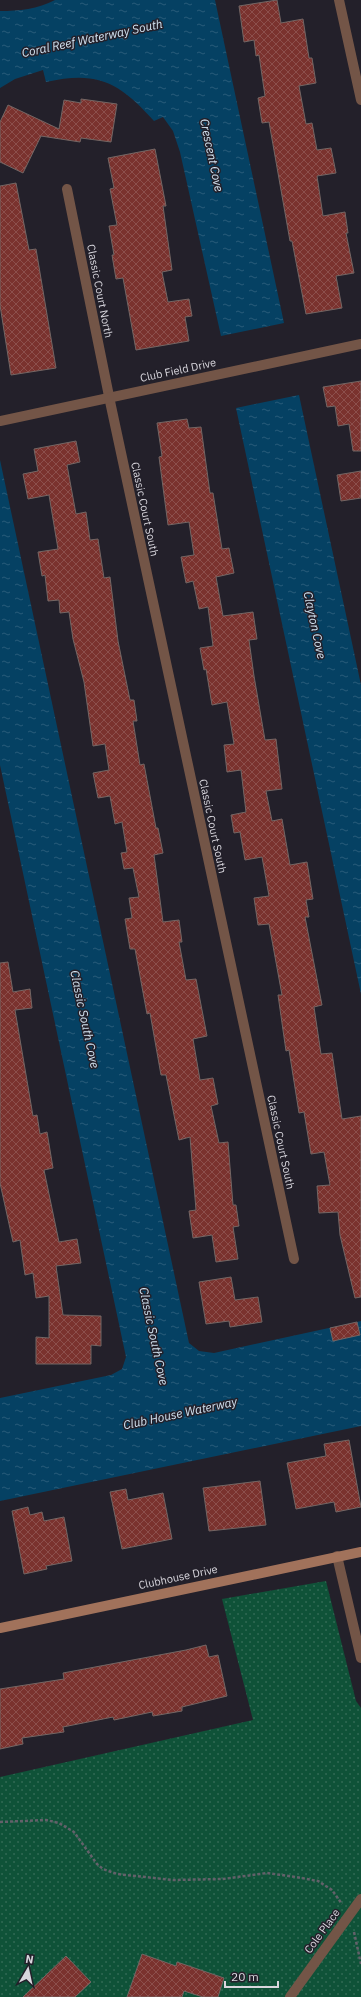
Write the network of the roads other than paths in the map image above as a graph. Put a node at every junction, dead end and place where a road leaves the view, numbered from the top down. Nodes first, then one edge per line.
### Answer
1 (340, 0) edge
2 (361, 100) edge
3 (67, 189) dead end
4 (361, 344) edge
5 (109, 397) junction
6 (0, 421) edge
7 (294, 1259) dead end
8 (361, 1552) edge
9 (337, 1556) junction
10 (0, 1628) edge
11 (361, 1658) edge
12 (361, 1899) edge
13 (290, 1997) edge

1 - 2 street
3 - 5 street, Classic Court North
4 - 5 street, Club Field Drive
5 - 6 street, Club Field Drive
5 - 7 street, Classic Court South
8 - 9 street, Clubhouse Drive
9 - 10 street, Clubhouse Drive
9 - 11 street
12 - 13 street, Cole Place

